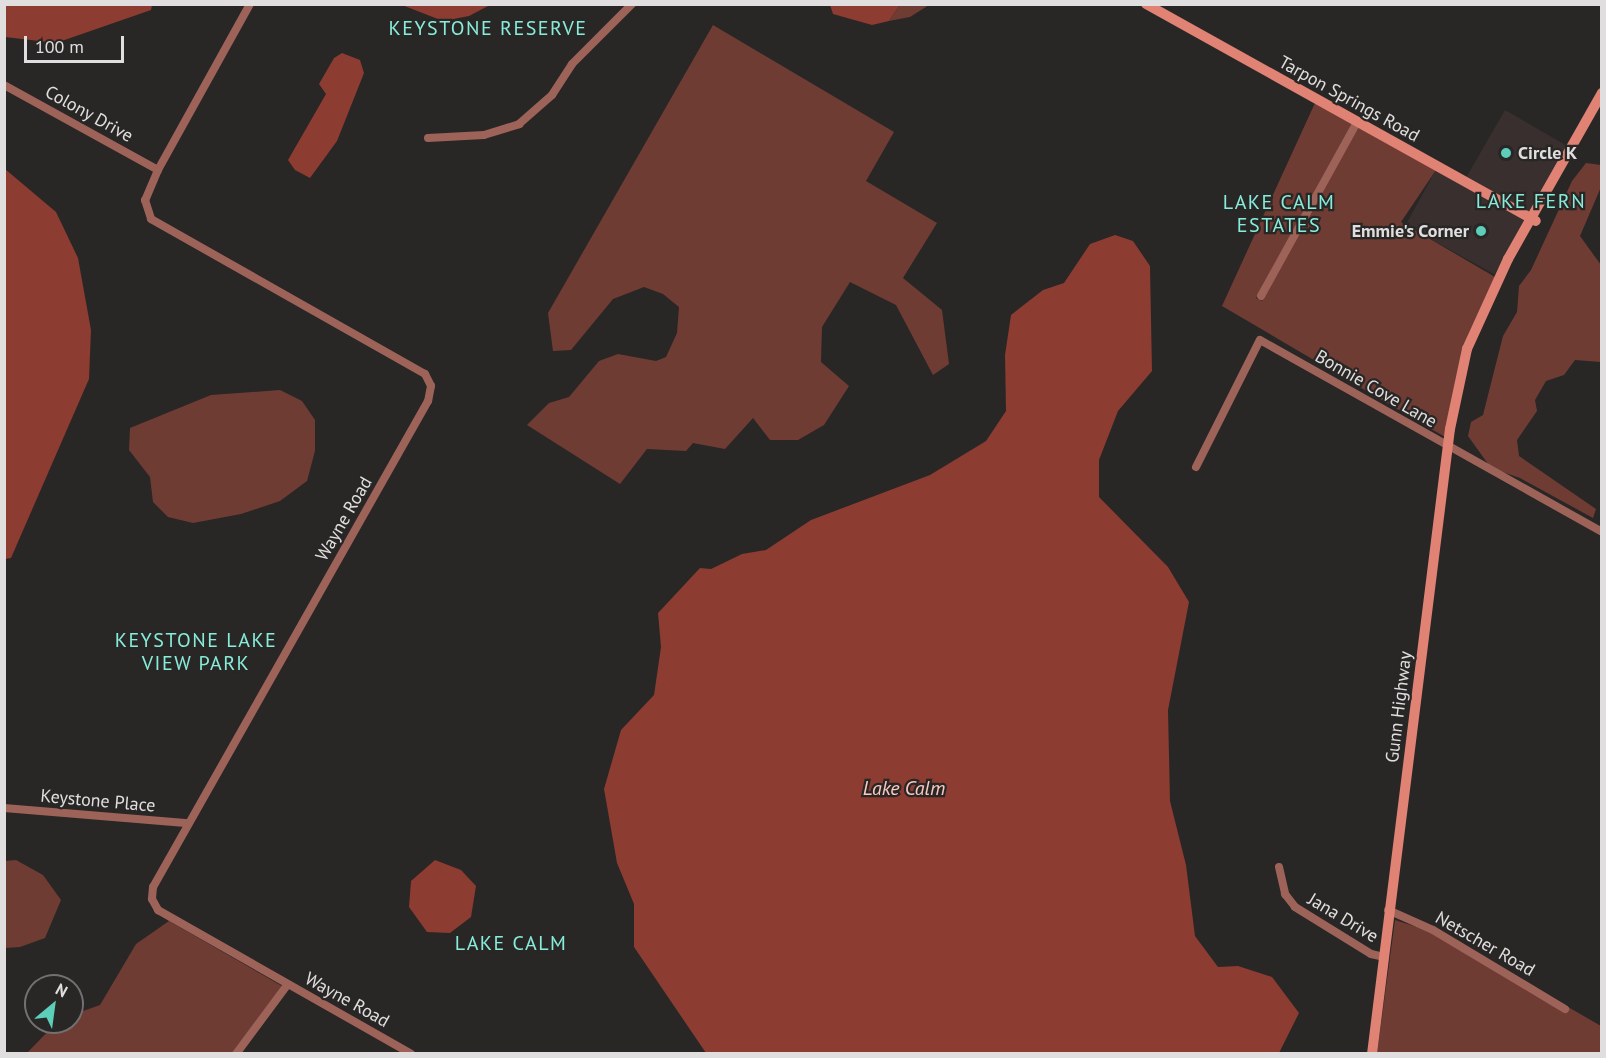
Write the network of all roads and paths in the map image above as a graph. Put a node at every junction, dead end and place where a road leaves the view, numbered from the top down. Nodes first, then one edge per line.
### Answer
1 (250, 4) edge
2 (632, 4) edge
3 (1146, 4) edge
4 (4, 85) edge
5 (1602, 93) edge
6 (1357, 122) junction
7 (428, 138) dead end
8 (158, 170) junction
9 (1533, 220) junction
10 (1261, 296) dead end
11 (1448, 448) junction
12 (1196, 467) dead end
13 (1602, 532) edge
14 (4, 808) edge
15 (188, 823) junction
16 (1278, 867) dead end
17 (1388, 910) junction
18 (1384, 957) junction
19 (288, 984) junction
20 (1565, 1009) dead end
21 (236, 1053) edge
22 (411, 1053) edge
23 (1372, 1053) edge

1 - 8 street, Wayne Road
2 - 7 street
3 - 6 main road, Tarpon Springs Road
4 - 8 street, Colony Drive
5 - 9 main road, Gunn Highway
6 - 9 main road, Tarpon Springs Road
6 - 10 street
8 - 15 street, Wayne Road
9 - 11 main road, Gunn Highway
11 - 12 street, Bonnie Cove Lane
11 - 13 street, Bonnie Cove Lane
11 - 17 main road, Gunn Highway
14 - 15 street, Keystone Place
15 - 19 street, Wayne Road
16 - 18 street, Jana Drive
17 - 18 main road, Gunn Highway
17 - 20 street, Netscher Road
18 - 23 main road, Gunn Highway
19 - 21 street
19 - 22 street, Wayne Road

